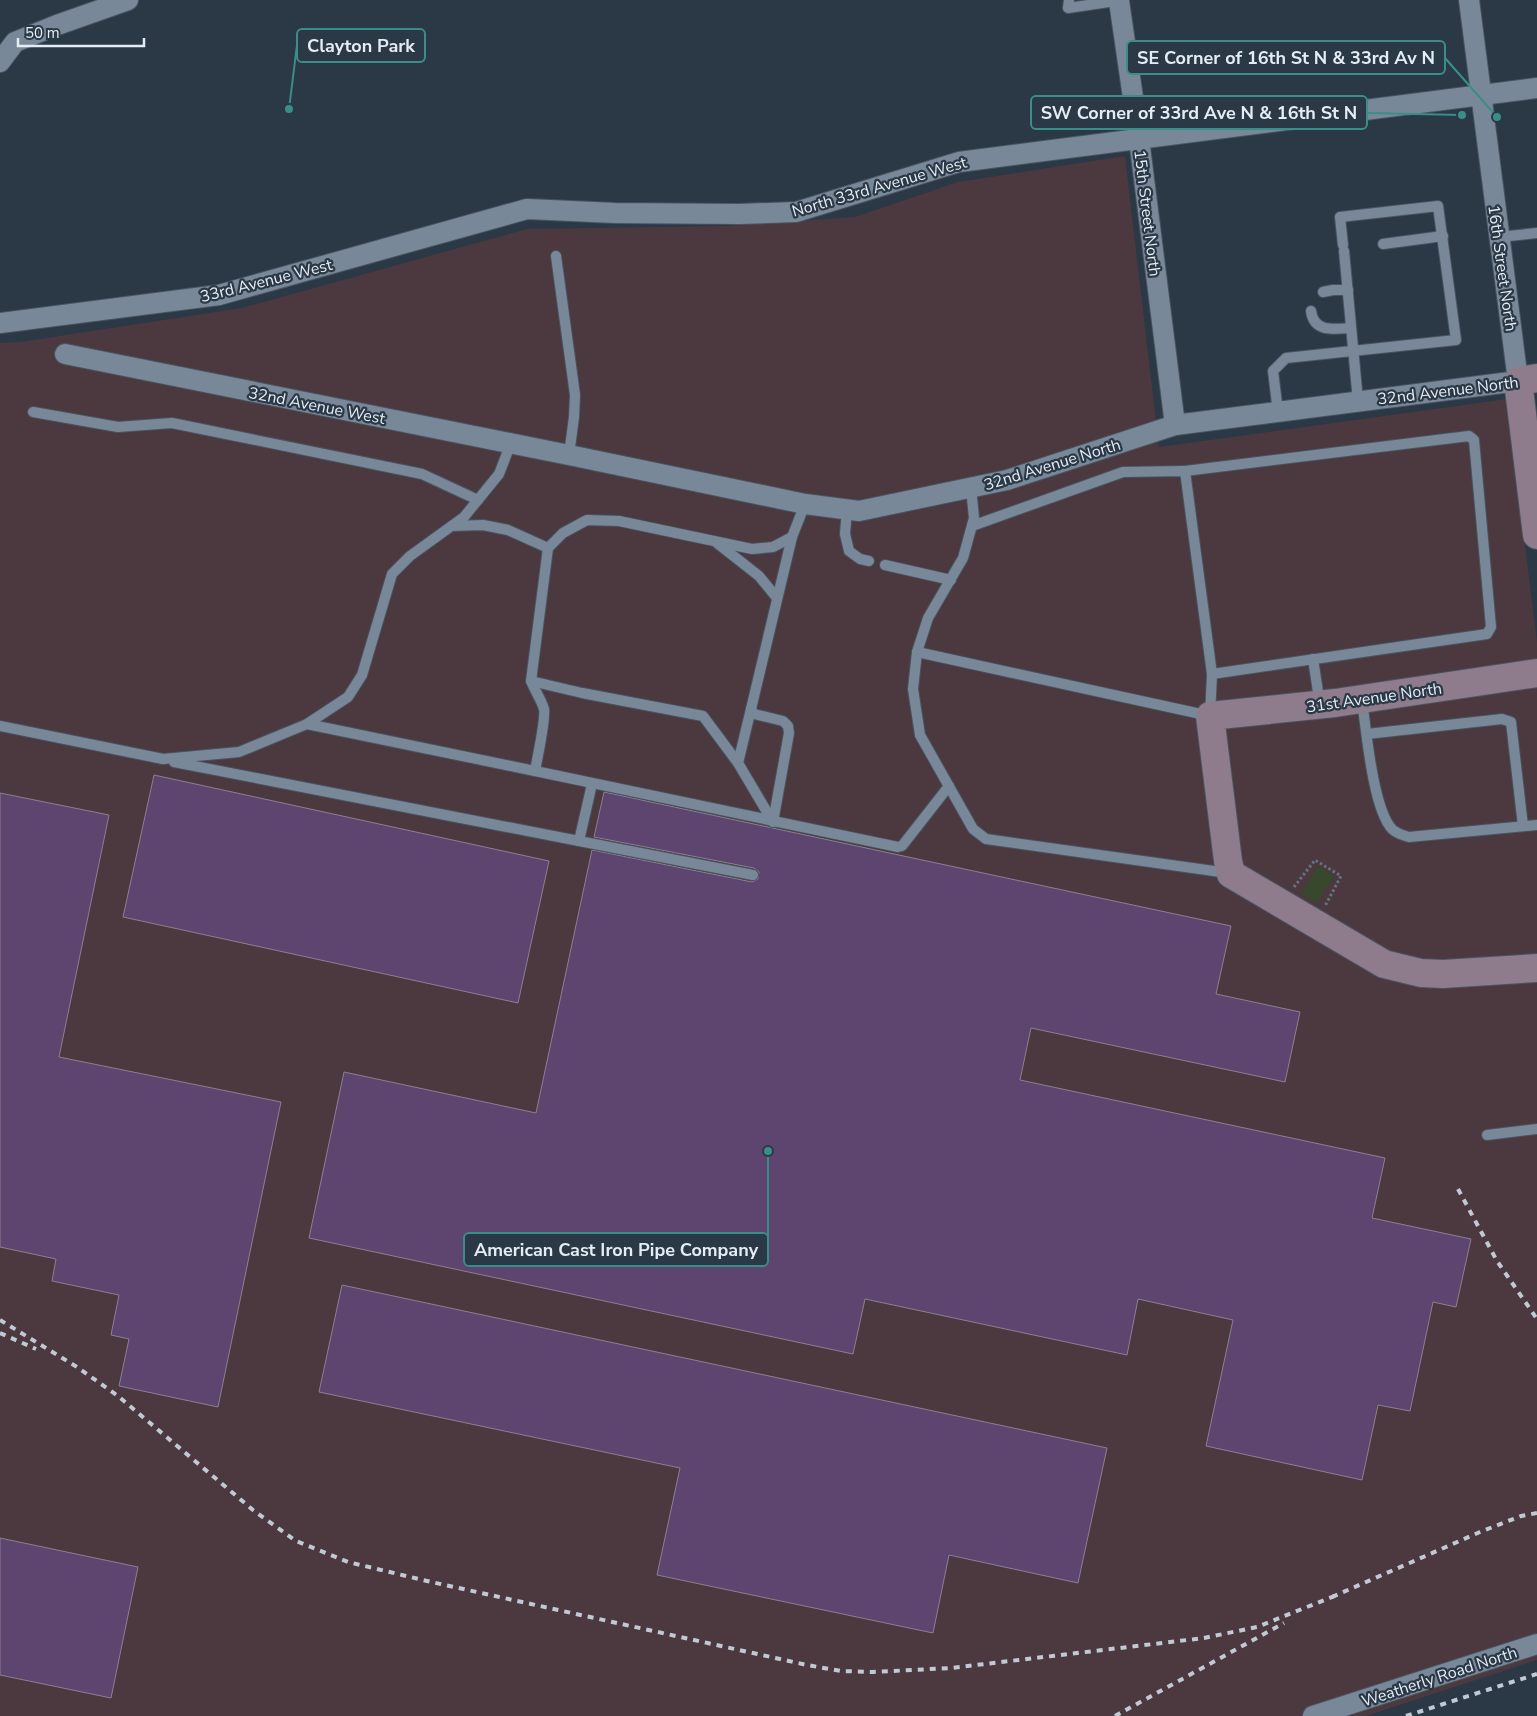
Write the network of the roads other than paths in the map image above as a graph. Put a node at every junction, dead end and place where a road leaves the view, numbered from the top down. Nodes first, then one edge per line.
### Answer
1 (128, 0) edge
2 (1121, 0) edge
3 (1469, 0) edge
4 (1068, 4) edge
5 (0, 62) edge
6 (1537, 88) edge
7 (1480, 95) junction
8 (1139, 139) junction
9 (527, 209) joint
10 (1537, 232) edge
11 (1443, 236) junction
12 (1499, 237) junction
13 (1383, 244) dead end
14 (556, 256) dead end
15 (1348, 290) junction
16 (1323, 292) dead end
17 (1311, 311) dead end
18 (0, 323) edge
19 (1351, 328) junction
20 (1354, 350) junction
21 (65, 354) dead end
22 (1528, 379) edge
23 (1358, 401) junction
24 (33, 412) dead end
25 (1278, 412) junction
26 (1175, 425) junction
27 (512, 443) junction
28 (569, 455) junction
29 (1185, 471) junction
30 (971, 488) junction
31 (478, 500) junction
32 (805, 504) junction
33 (847, 510) junction
34 (452, 526) junction
35 (972, 526) junction
36 (1537, 531) edge
37 (792, 537) junction
38 (714, 541) junction
39 (548, 548) junction
40 (869, 561) dead end
41 (885, 565) dead end
42 (951, 580) junction
43 (777, 598) junction
44 (917, 652) junction
45 (1314, 659) junction
46 (1537, 673) edge
47 (1212, 674) junction
48 (531, 681) junction
49 (1362, 699) junction
50 (1320, 705) junction
51 (751, 709) junction
52 (1210, 716) junction
53 (307, 724) junction
54 (0, 726) edge
55 (1367, 734) junction
56 (163, 760) junction
57 (738, 763) junction
58 (535, 771) junction
59 (592, 784) junction
60 (949, 786) junction
61 (773, 822) junction
62 (1537, 825) edge
63 (1523, 826) junction
64 (579, 841) junction
65 (1231, 874) junction
66 (753, 875) dead end
67 (1537, 968) edge
68 (1537, 1128) edge
69 (1487, 1135) dead end
70 (1537, 1644) edge
71 (1313, 1716) edge

1 - 5 street
2 - 4 lane
2 - 8 street, 15th Street North
3 - 7 street, 16th Street North
6 - 7 street, North 33rd Avenue West
7 - 8 street, North 33rd Avenue West
7 - 12 street, 16th Street North
8 - 9 street, North 33rd Avenue West
8 - 26 street, 15th Street North
9 - 18 street, 33rd Avenue West
10 - 12 lane
11 - 13 lane
11 - 15 lane
11 - 20 lane
12 - 22 street, 16th Street North
14 - 28 lane
15 - 16 lane
15 - 19 lane
17 - 19 lane
19 - 20 lane
20 - 23 lane
20 - 25 lane
21 - 27 street, 32nd Avenue West
22 - 23 street, 32nd Avenue North
22 - 36 street, 16th Street North
23 - 25 street, 32nd Avenue North
24 - 31 lane
25 - 26 street, 32nd Avenue North
26 - 30 street, 32nd Avenue North
27 - 28 street, 32nd Avenue West
27 - 31 lane
28 - 32 street, 32nd Avenue North
29 - 35 lane
29 - 45 lane
29 - 47 lane
30 - 33 street, 32nd Avenue North
30 - 35 lane
31 - 34 lane
32 - 33 street, 32nd Avenue North
32 - 37 lane
33 - 40 lane
34 - 39 lane
34 - 53 lane
35 - 42 lane
37 - 38 lane
37 - 43 lane
38 - 39 lane
38 - 43 lane
39 - 48 lane
41 - 42 lane
42 - 44 lane
43 - 51 lane
44 - 52 lane
44 - 60 lane
45 - 47 lane
45 - 50 lane
46 - 49 street, 31st Avenue North
47 - 52 lane
48 - 57 lane
48 - 58 lane
49 - 50 street, 31st Avenue North
49 - 55 lane
50 - 52 street, 31st Avenue North
51 - 57 lane
51 - 61 lane
52 - 65 street
53 - 56 lane
53 - 58 lane
54 - 56 lane
55 - 63 lane
55 - 63 lane
56 - 64 lane
57 - 61 lane
58 - 59 lane
59 - 61 lane
59 - 64 lane
60 - 61 lane
60 - 65 lane
62 - 63 lane
64 - 66 lane
65 - 67 street
68 - 69 lane
70 - 71 street, Weatherly Road North

